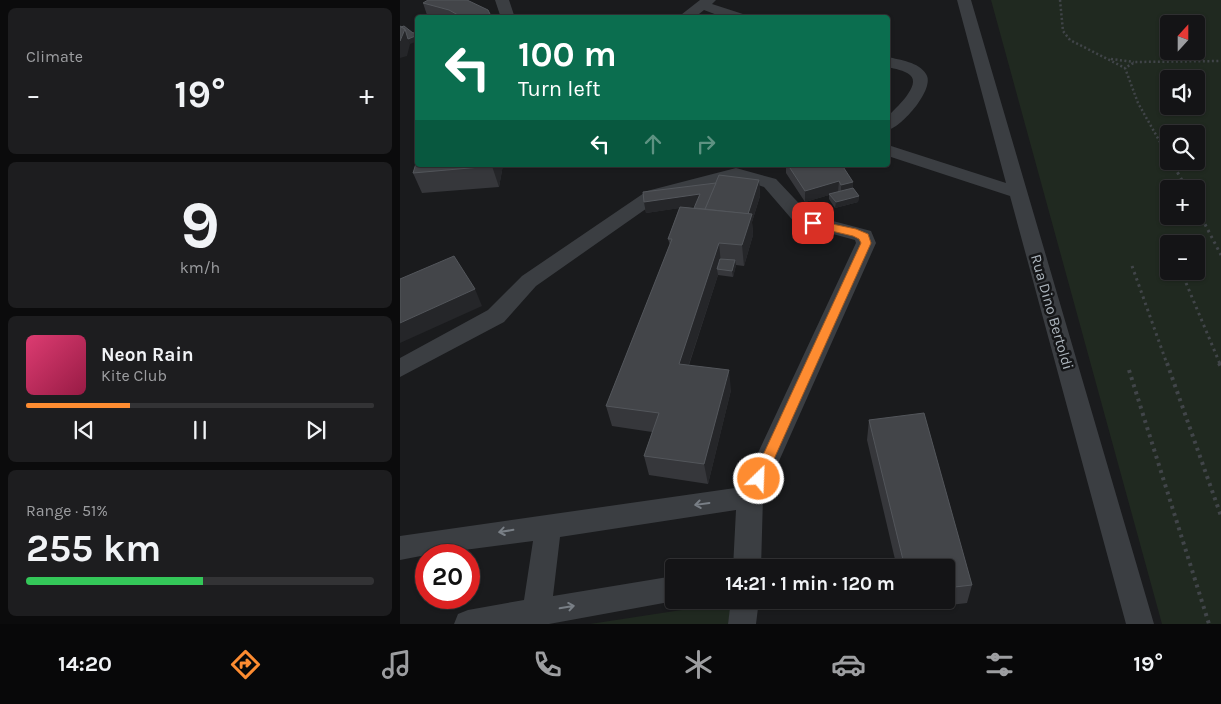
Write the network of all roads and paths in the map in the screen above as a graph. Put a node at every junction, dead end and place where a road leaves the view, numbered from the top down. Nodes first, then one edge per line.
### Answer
1 (502, 0) edge
2 (964, 0) edge
3 (1060, 0) edge
4 (705, 3) edge
5 (507, 15) edge
6 (688, 15) edge
7 (733, 15) edge
8 (1105, 57) junction
9 (1221, 60) edge
10 (1135, 62) junction
11 (890, 63) edge
12 (1125, 68) junction
13 (890, 123) edge
14 (1160, 143) edge
15 (890, 151) edge
16 (1019, 194) junction
17 (1205, 224) edge
18 (1221, 255) edge
19 (1132, 266) dead end
20 (1185, 280) edge
21 (400, 368) edge
22 (1221, 368) edge
23 (1129, 370) dead end
24 (750, 497) junction
25 (1221, 516) edge
26 (548, 525) junction
27 (400, 548) edge
28 (747, 559) edge
29 (665, 591) edge
30 (743, 609) edge
31 (537, 612) junction
32 (468, 624) edge
33 (742, 624) edge
34 (1140, 624) edge
35 (1208, 624) edge

1 - 5 street
2 - 16 street, Rua Dino Bertoldi
3 - 8 path
4 - 6 street
4 - 7 street
8 - 10 path
8 - 12 path
9 - 10 path
10 - 12 path
11 - 13 street
12 - 14 path
15 - 16 street
16 - 34 street, Rua Dino Bertoldi
17 - 18 path
19 - 25 path
20 - 22 path
21 - 24 street
23 - 35 path
24 -> 26 street
24 - 28 street
26 -> 27 street
26 - 31 street
31 -> 29 street
30 - 33 street
31 - 32 street

